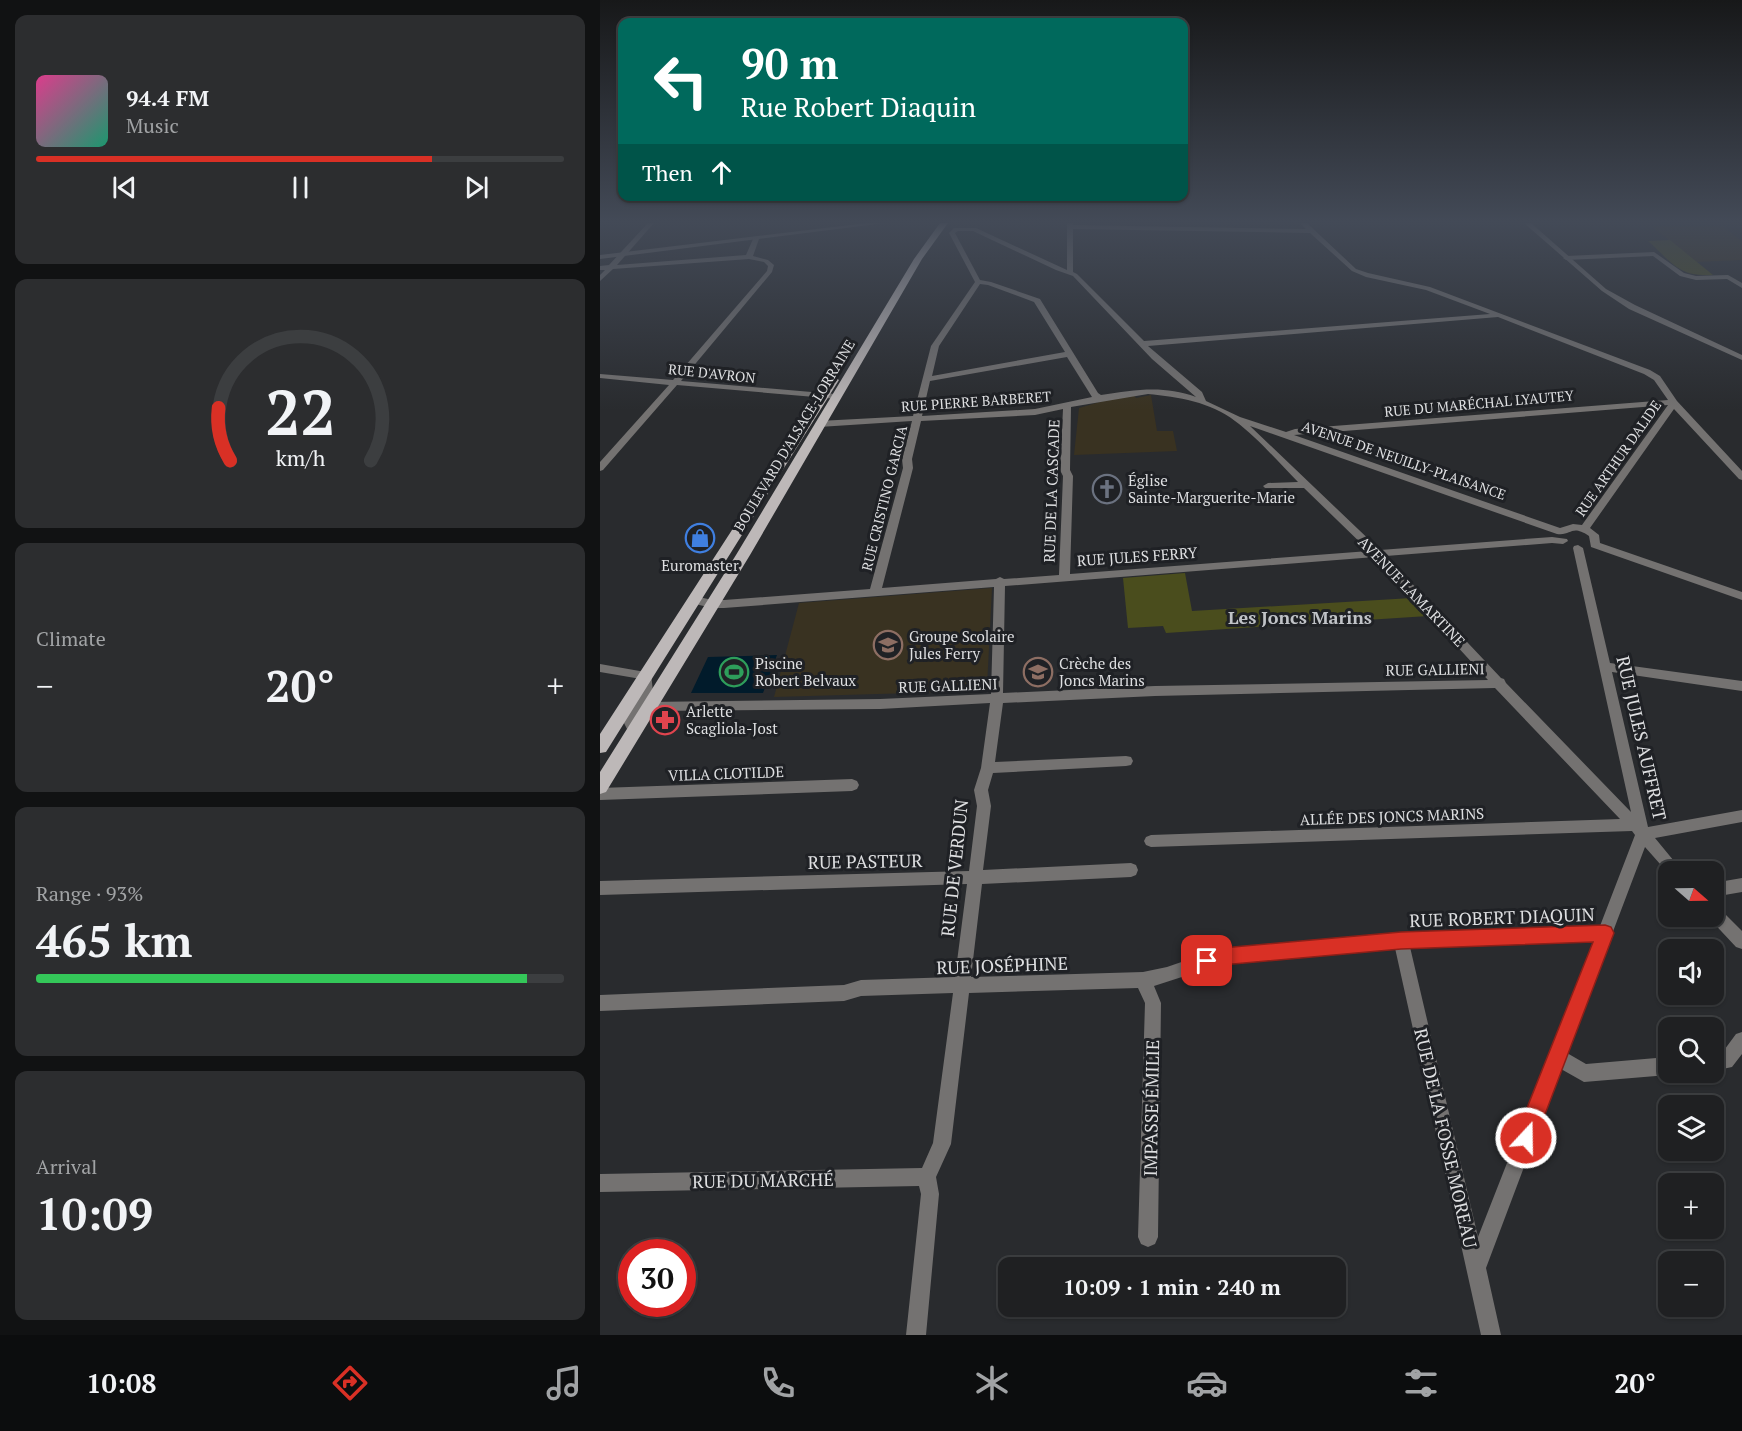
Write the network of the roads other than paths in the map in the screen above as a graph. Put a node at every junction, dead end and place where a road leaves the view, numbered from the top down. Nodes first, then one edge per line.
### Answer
1 (758, 285) edge
2 (893, 285) edge
3 (901, 285) edge
4 (976, 285) edge
5 (995, 285) edge
6 (1086, 285) edge
7 (1415, 285) edge
8 (1598, 285) edge
9 (1499, 315) junction
10 (1142, 344) junction
11 (1068, 354) junction
12 (1742, 358) edge
13 (600, 376) edge
14 (928, 379) junction
15 (1183, 382) junction
16 (673, 383) junction
17 (1169, 392) junction
18 (828, 398) junction
19 (1100, 398) junction
20 (1204, 403) junction
21 (1674, 403) junction
22 (1067, 407) junction
23 (917, 419) junction
24 (1238, 419) junction
25 (819, 424) junction
26 (1287, 435) junction
27 (600, 468) edge
28 (1742, 477) edge
29 (1306, 485) junction
30 (1268, 486) dead end
31 (1584, 529) junction
32 (1562, 536) junction
33 (1595, 544) junction
34 (1578, 548) junction
35 (1377, 554) junction
36 (1064, 577) junction
37 (1000, 581) junction
38 (875, 592) junction
39 (1742, 596) edge
40 (695, 600) junction
41 (712, 604) junction
42 (1606, 667) junction
43 (600, 668) edge
44 (647, 676) junction
45 (1500, 682) junction
46 (1742, 686) edge
47 (652, 692) junction
48 (997, 699) junction
49 (650, 706) junction
50 (635, 731) junction
51 (600, 747) edge
52 (1126, 761) dead end
53 (988, 768) junction
54 (852, 785) dead end
55 (600, 787) edge
56 (600, 794) edge
57 (1742, 816) edge
58 (1639, 829) junction
59 (1150, 841) dead end
60 (1667, 861) edge
61 (1131, 870) dead end
62 (975, 877) junction
63 (1742, 885) edge
64 (600, 888) edge
65 (1724, 888) edge
66 (1724, 923) edge
67 (1605, 933) junction
68 (1401, 940) junction
69 (1742, 942) edge
70 (1143, 980) junction
71 (960, 987) junction
72 (600, 1003) edge
73 (1742, 1040) edge
74 (1557, 1057) junction
75 (1724, 1061) edge
76 (1658, 1067) edge
77 (927, 1177) junction
78 (600, 1183) edge
79 (1148, 1237) dead end
80 (1476, 1268) junction
81 (916, 1335) edge
82 (1491, 1335) edge

1 - 16 street
2 - 18 main road, BOULEVARD D'ALSACE-LORRAINE
3 - 18 main road, BOULEVARD D'ALSACE-LORRAINE
4 - 14 street, RUE CRISTINO GARCIA
5 - 11 street
6 - 10 street, AVENUE LAMARTINE
7 - 9 street
8 - 12 street
9 - 10 street
9 - 21 street
10 - 15 street, AVENUE LAMARTINE
11 - 14 street
11 - 19 street
13 - 16 street, RUE D'AVRON
14 - 23 street, RUE CRISTINO GARCIA
15 - 17 street
15 - 20 street, AVENUE LAMARTINE
16 - 18 street, RUE D'AVRON
16 - 27 street
17 - 19 street, RUE PIERRE BARBERET
17 - 20 street, RUE PIERRE BARBERET
18 - 25 main road, BOULEVARD D'ALSACE-LORRAINE
18 - 40 main road, BOULEVARD D'ALSACE-LORRAINE
19 - 22 street, RUE PIERRE BARBERET
20 - 24 street, AVENUE LAMARTINE
21 - 26 street, RUE DU MARÉCHAL LYAUTEY
21 - 28 street
21 - 31 street, RUE ARTHUR DALIDE
22 - 23 street, RUE PIERRE BARBERET
22 - 36 street, RUE DE LA CASCADE
23 - 25 street, RUE PIERRE BARBERET
23 - 38 street, RUE CRISTINO GARCIA
24 - 26 street, AVENUE DE NEUILLY-PLAISANCE
24 - 29 street, AVENUE LAMARTINE
25 - 41 main road, BOULEVARD D'ALSACE-LORRAINE
26 - 32 street, AVENUE DE NEUILLY-PLAISANCE
29 - 30 street
29 - 35 street, AVENUE LAMARTINE
31 - 32 street, RUE JULES FERRY
31 - 33 street
32 - 34 street, AVENUE DE NEUILLY-PLAISANCE
32 - 35 street, RUE JULES FERRY
33 - 34 street
33 - 39 street
34 - 42 street, RUE JULES AUFFRET
35 - 36 street, RUE JULES FERRY
35 - 45 street, AVENUE LAMARTINE
36 - 37 street, RUE JULES FERRY
37 - 38 street, RUE JULES FERRY
37 - 48 street, RUE DE VERDUN
38 - 41 street, RUE JULES FERRY
40 - 41 street
40 - 44 main road, BOULEVARD D'ALSACE-LORRAINE
41 - 47 main road, BOULEVARD D'ALSACE-LORRAINE
42 - 46 street
42 - 58 street, RUE JULES AUFFRET
43 - 44 street
44 - 47 street
44 - 51 main road, BOULEVARD D'ALSACE-LORRAINE
45 - 48 street, RUE GALLIENI
45 - 58 street, AVENUE LAMARTINE
47 - 49 main road, BOULEVARD D'ALSACE-LORRAINE
47 - 50 street
48 - 49 street, RUE GALLIENI
48 - 53 street, RUE DE VERDUN
49 - 50 main road, BOULEVARD D'ALSACE-LORRAINE
50 - 55 main road, BOULEVARD D'ALSACE-LORRAINE
52 - 53 street
53 - 62 street, RUE DE VERDUN
54 - 56 street, VILLA CLOTILDE
57 - 58 street, ALLÉE DES JONCS MARINS
58 - 59 street, ALLÉE DES JONCS MARINS
58 - 60 street, AVENUE LAMARTINE
58 - 67 street, RUE JULES AUFFRET
61 - 62 street, RUE PASTEUR
62 - 64 street, RUE PASTEUR
62 - 71 street, RUE DE VERDUN
63 - 65 street
66 - 69 street
67 - 68 street, RUE ROBERT DIAQUIN
67 - 74 street, RUE JULES AUFFRET
68 - 70 street, RUE JOSÉPHINE
68 - 80 street, RUE DE LA FOSSE MOREAU
70 - 71 street, RUE JOSÉPHINE
70 - 79 street, IMPASSE ÉMILIE
71 - 72 street, RUE JOSÉPHINE
71 - 77 street, RUE DE VERDUN
73 - 75 street
74 - 76 street
74 - 80 street, RUE JULES AUFFRET
77 - 78 street, RUE DU MARCHÉ
77 - 81 street, RUE DE VERDUN
80 - 82 street, RUE DE LA FOSSE MOREAU

